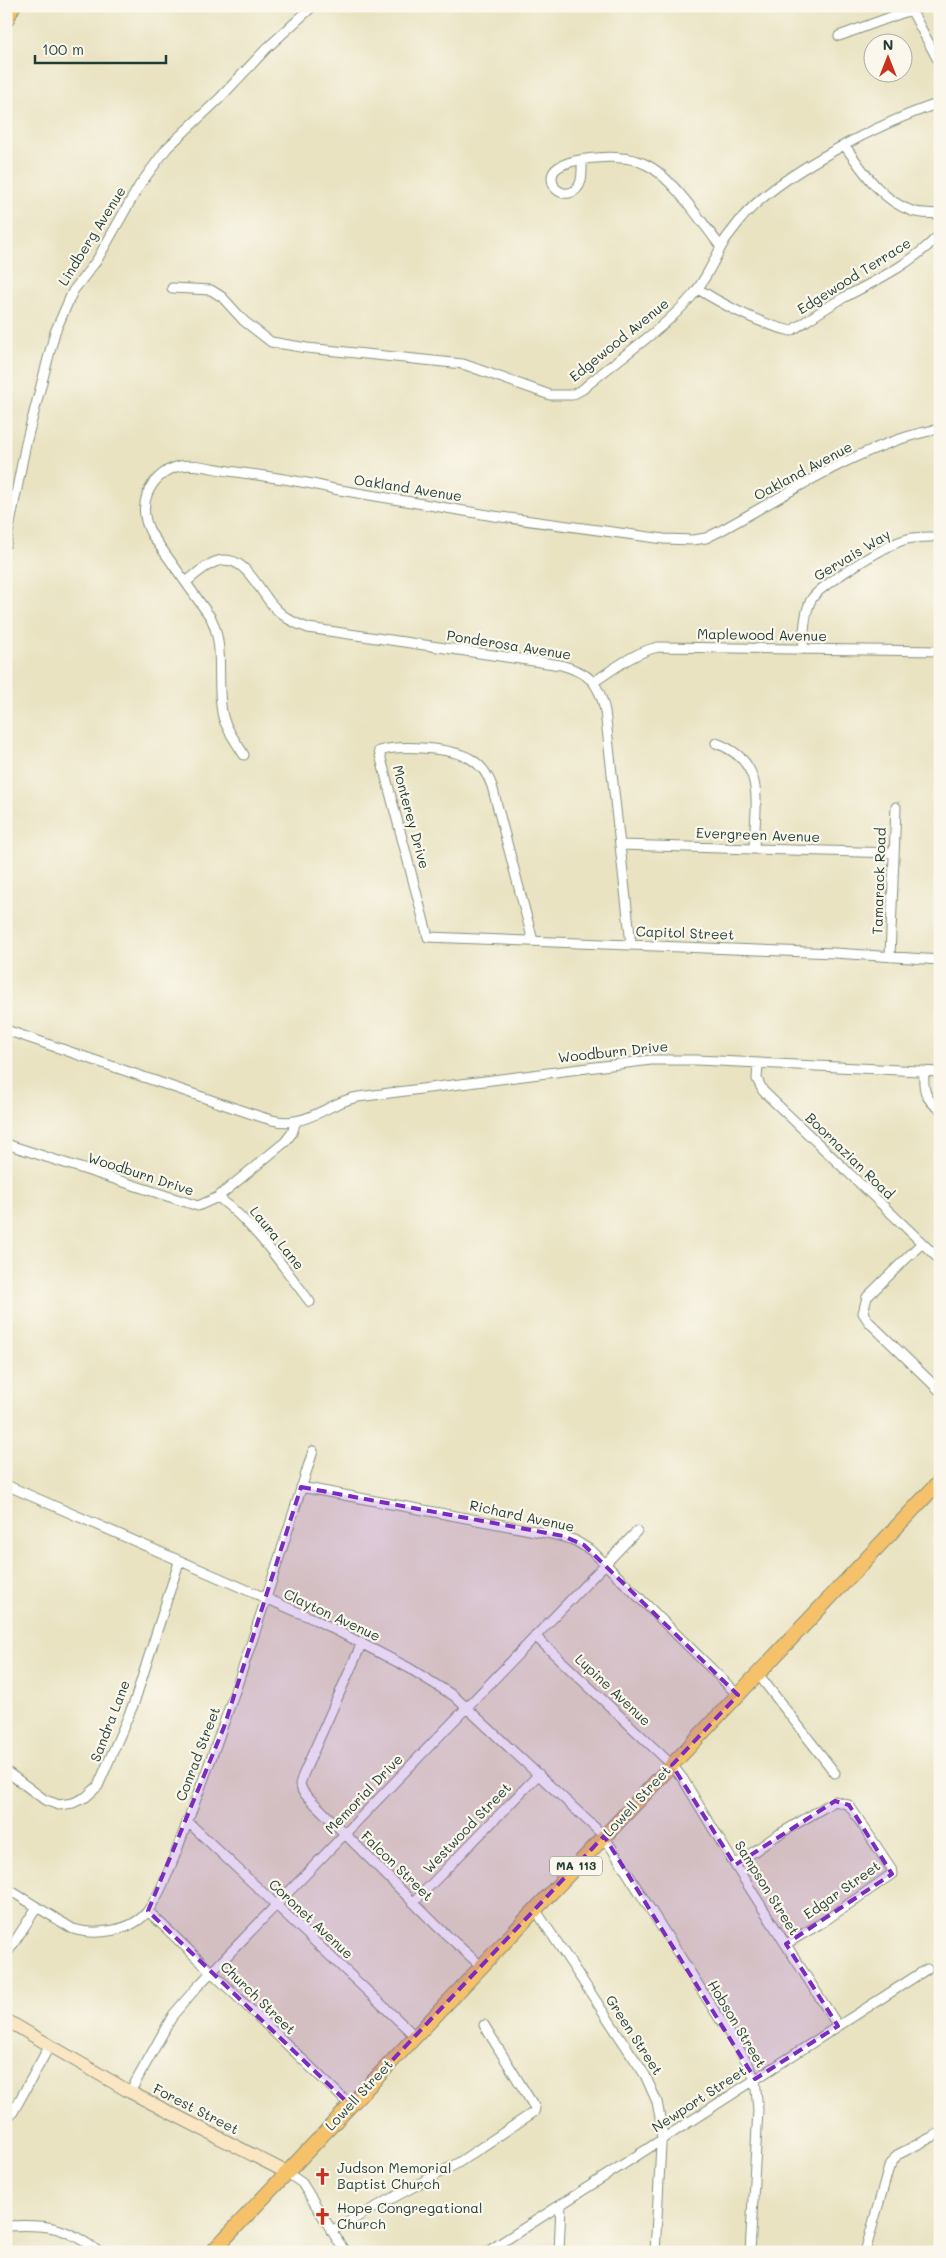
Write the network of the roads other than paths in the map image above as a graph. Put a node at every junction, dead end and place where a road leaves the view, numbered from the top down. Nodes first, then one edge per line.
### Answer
1 (12, 6) edge
2 (313, 6) edge
3 (922, 6) edge
4 (910, 8) edge
5 (6, 20) edge
6 (839, 36) dead end
7 (940, 64) edge
8 (940, 104) edge
9 (845, 146) junction
10 (582, 160) dead end
11 (940, 214) edge
12 (940, 234) edge
13 (721, 247) junction
14 (172, 288) dead end
15 (698, 289) junction
16 (940, 429) edge
17 (931, 537) dead end
18 (6, 544) edge
19 (186, 582) junction
20 (803, 649) junction
21 (940, 651) edge
22 (594, 682) junction
23 (716, 743) dead end
24 (244, 755) dead end
25 (896, 807) dead end
26 (620, 845) junction
27 (754, 849) junction
28 (894, 853) junction
29 (428, 937) joint
30 (533, 941) junction
31 (631, 944) junction
32 (890, 956) junction
33 (940, 960) edge
34 (6, 1030) edge
35 (758, 1063) junction
36 (924, 1071) junction
37 (940, 1072) edge
38 (940, 1109) edge
39 (296, 1121) junction
40 (6, 1144) edge
41 (218, 1197) junction
42 (922, 1243) junction
43 (940, 1260) edge
44 (310, 1302) dead end
45 (940, 1392) edge
46 (313, 1451) dead end
47 (940, 1482) edge
48 (6, 1485) edge
49 (301, 1487) junction
50 (637, 1531) dead end
51 (179, 1562) junction
52 (605, 1564) junction
53 (266, 1599) junction
54 (535, 1636) junction
55 (362, 1643) junction
56 (758, 1674) junction
57 (738, 1694) junction
58 (466, 1708) junction
59 (672, 1765) junction
60 (6, 1771) edge
61 (835, 1773) dead end
62 (539, 1774) junction
63 (188, 1821) junction
64 (344, 1834) junction
65 (604, 1836) junction
66 (735, 1865) junction
67 (6, 1888) edge
68 (414, 1902) junction
69 (276, 1905) junction
70 (37, 1907) junction
71 (535, 1909) junction
72 (148, 1911) junction
73 (786, 1944) junction
74 (6, 1955) edge
75 (482, 1966) junction
76 (926, 1969) dead end
77 (211, 1972) junction
78 (6, 2020) edge
79 (484, 2025) dead end
80 (838, 2026) junction
81 (415, 2036) junction
82 (50, 2045) junction
83 (755, 2080) junction
84 (130, 2092) junction
85 (350, 2105) junction
86 (6, 2119) edge
87 (940, 2133) edge
88 (662, 2140) junction
89 (286, 2172) junction
90 (561, 2204) junction
91 (6, 2226) edge
92 (331, 2230) junction
93 (99, 2252) edge
94 (212, 2252) edge
95 (345, 2252) edge
96 (487, 2252) edge
97 (559, 2252) edge
98 (655, 2252) edge
99 (750, 2252) edge
100 (865, 2252) edge

1 - 5 highway
2 - 18 street, Lindberg Avenue
3 - 4 street
4 - 6 street
4 - 7 street
8 - 9 street, Edgewood Avenue
9 - 11 street
9 - 13 street, Edgewood Avenue
10 - 13 street
12 - 15 street, Edgewood Terrace
13 - 15 street, Edgewood Avenue
14 - 15 street, Edgewood Avenue
16 - 19 street, Oakland Avenue
17 - 20 street, Gervais Way
19 - 22 street, Ponderosa Avenue
19 - 24 street, Oakland Avenue
20 - 21 street, Maplewood Avenue
20 - 22 street, Maplewood Avenue
22 - 26 street
23 - 27 street
25 - 28 street, Tamarack Road
26 - 27 street, Evergreen Avenue
26 - 31 street
27 - 28 street, Evergreen Avenue
28 - 32 street, Tamarack Road
29 - 30 street, Capitol Street
29 - 30 street, Monterey Drive
30 - 31 street, Capitol Street
31 - 32 street, Capitol Street
32 - 33 street, Capitol Street
34 - 39 street, Woodburn Drive
35 - 36 street, Woodburn Drive
35 - 39 street, Woodburn Drive
35 - 42 street, Boornazian Road
36 - 37 street, Woodburn Drive
36 - 38 street
39 - 41 street, Woodburn Drive
40 - 41 street, Woodburn Drive
41 - 44 street, Laura Lane
42 - 43 street, Boornazian Road
42 - 45 street
46 - 49 street, Conrad Street
47 - 56 main road, Lowell Street / MA 113
48 - 51 street, Clayton Avenue
49 - 52 street, Richard Avenue
49 - 53 street, Conrad Street
50 - 52 street, Memorial Drive
51 - 53 street, Clayton Avenue
51 - 60 street, Sandra Lane
52 - 54 street, Memorial Drive
52 - 57 street, Richard Avenue
53 - 55 street, Clayton Avenue
53 - 63 street, Conrad Street
54 - 58 street, Memorial Drive
54 - 59 street, Lupine Avenue
55 - 58 street, Clayton Avenue
55 - 64 street, Falcon Street
56 - 57 main road, Lowell Street / MA 113
56 - 61 street
57 - 59 main road, Lowell Street / MA 113
58 - 62 street, Clayton Avenue
58 - 64 street, Memorial Drive
59 - 65 main road, Lowell Street / MA 113
59 - 66 street, Sampson Street
62 - 65 street, Clayton Avenue
62 - 68 street, Westwood Street
63 - 69 street, Coronet Avenue
63 - 72 street, Conrad Street
64 - 68 street, Falcon Street
64 - 69 street, Memorial Drive
65 - 71 main road, Lowell Street / MA 113
65 - 83 street, Hobson Street
66 - 73 street, Sampson Street
66 - 73 street, Edgar Street
67 - 70 street, Conrad Street
68 - 75 street, Falcon Street
69 - 77 street, Memorial Drive
69 - 81 street, Coronet Avenue
70 - 72 street, Conrad Street
70 - 74 street
71 - 75 main road, Lowell Street / MA 113
71 - 88 street, Green Street
72 - 77 street, Church Street
73 - 80 street, Sampson Street
75 - 81 main road, Lowell Street / MA 113
76 - 80 street, Newport Street
77 - 84 street, Memorial Drive
77 - 85 street, Church Street
78 - 82 street, Forest Street
79 - 92 street
80 - 83 street, Newport Street
81 - 85 main road, Lowell Street / MA 113
82 - 84 street, Forest Street
82 - 86 street
83 - 88 street, Newport Street
83 - 99 street, Hobson Street
84 - 89 street, Forest Street
85 - 89 main road, Lowell Street / MA 113
87 - 100 street
88 - 90 street, Newport Street
88 - 98 street, Green Street
89 - 92 street, Forest Street
89 - 94 main road, Lowell Street / MA 113
90 - 96 street, Newport Street
90 - 97 street
91 - 93 street
92 - 95 street, Forest Street

